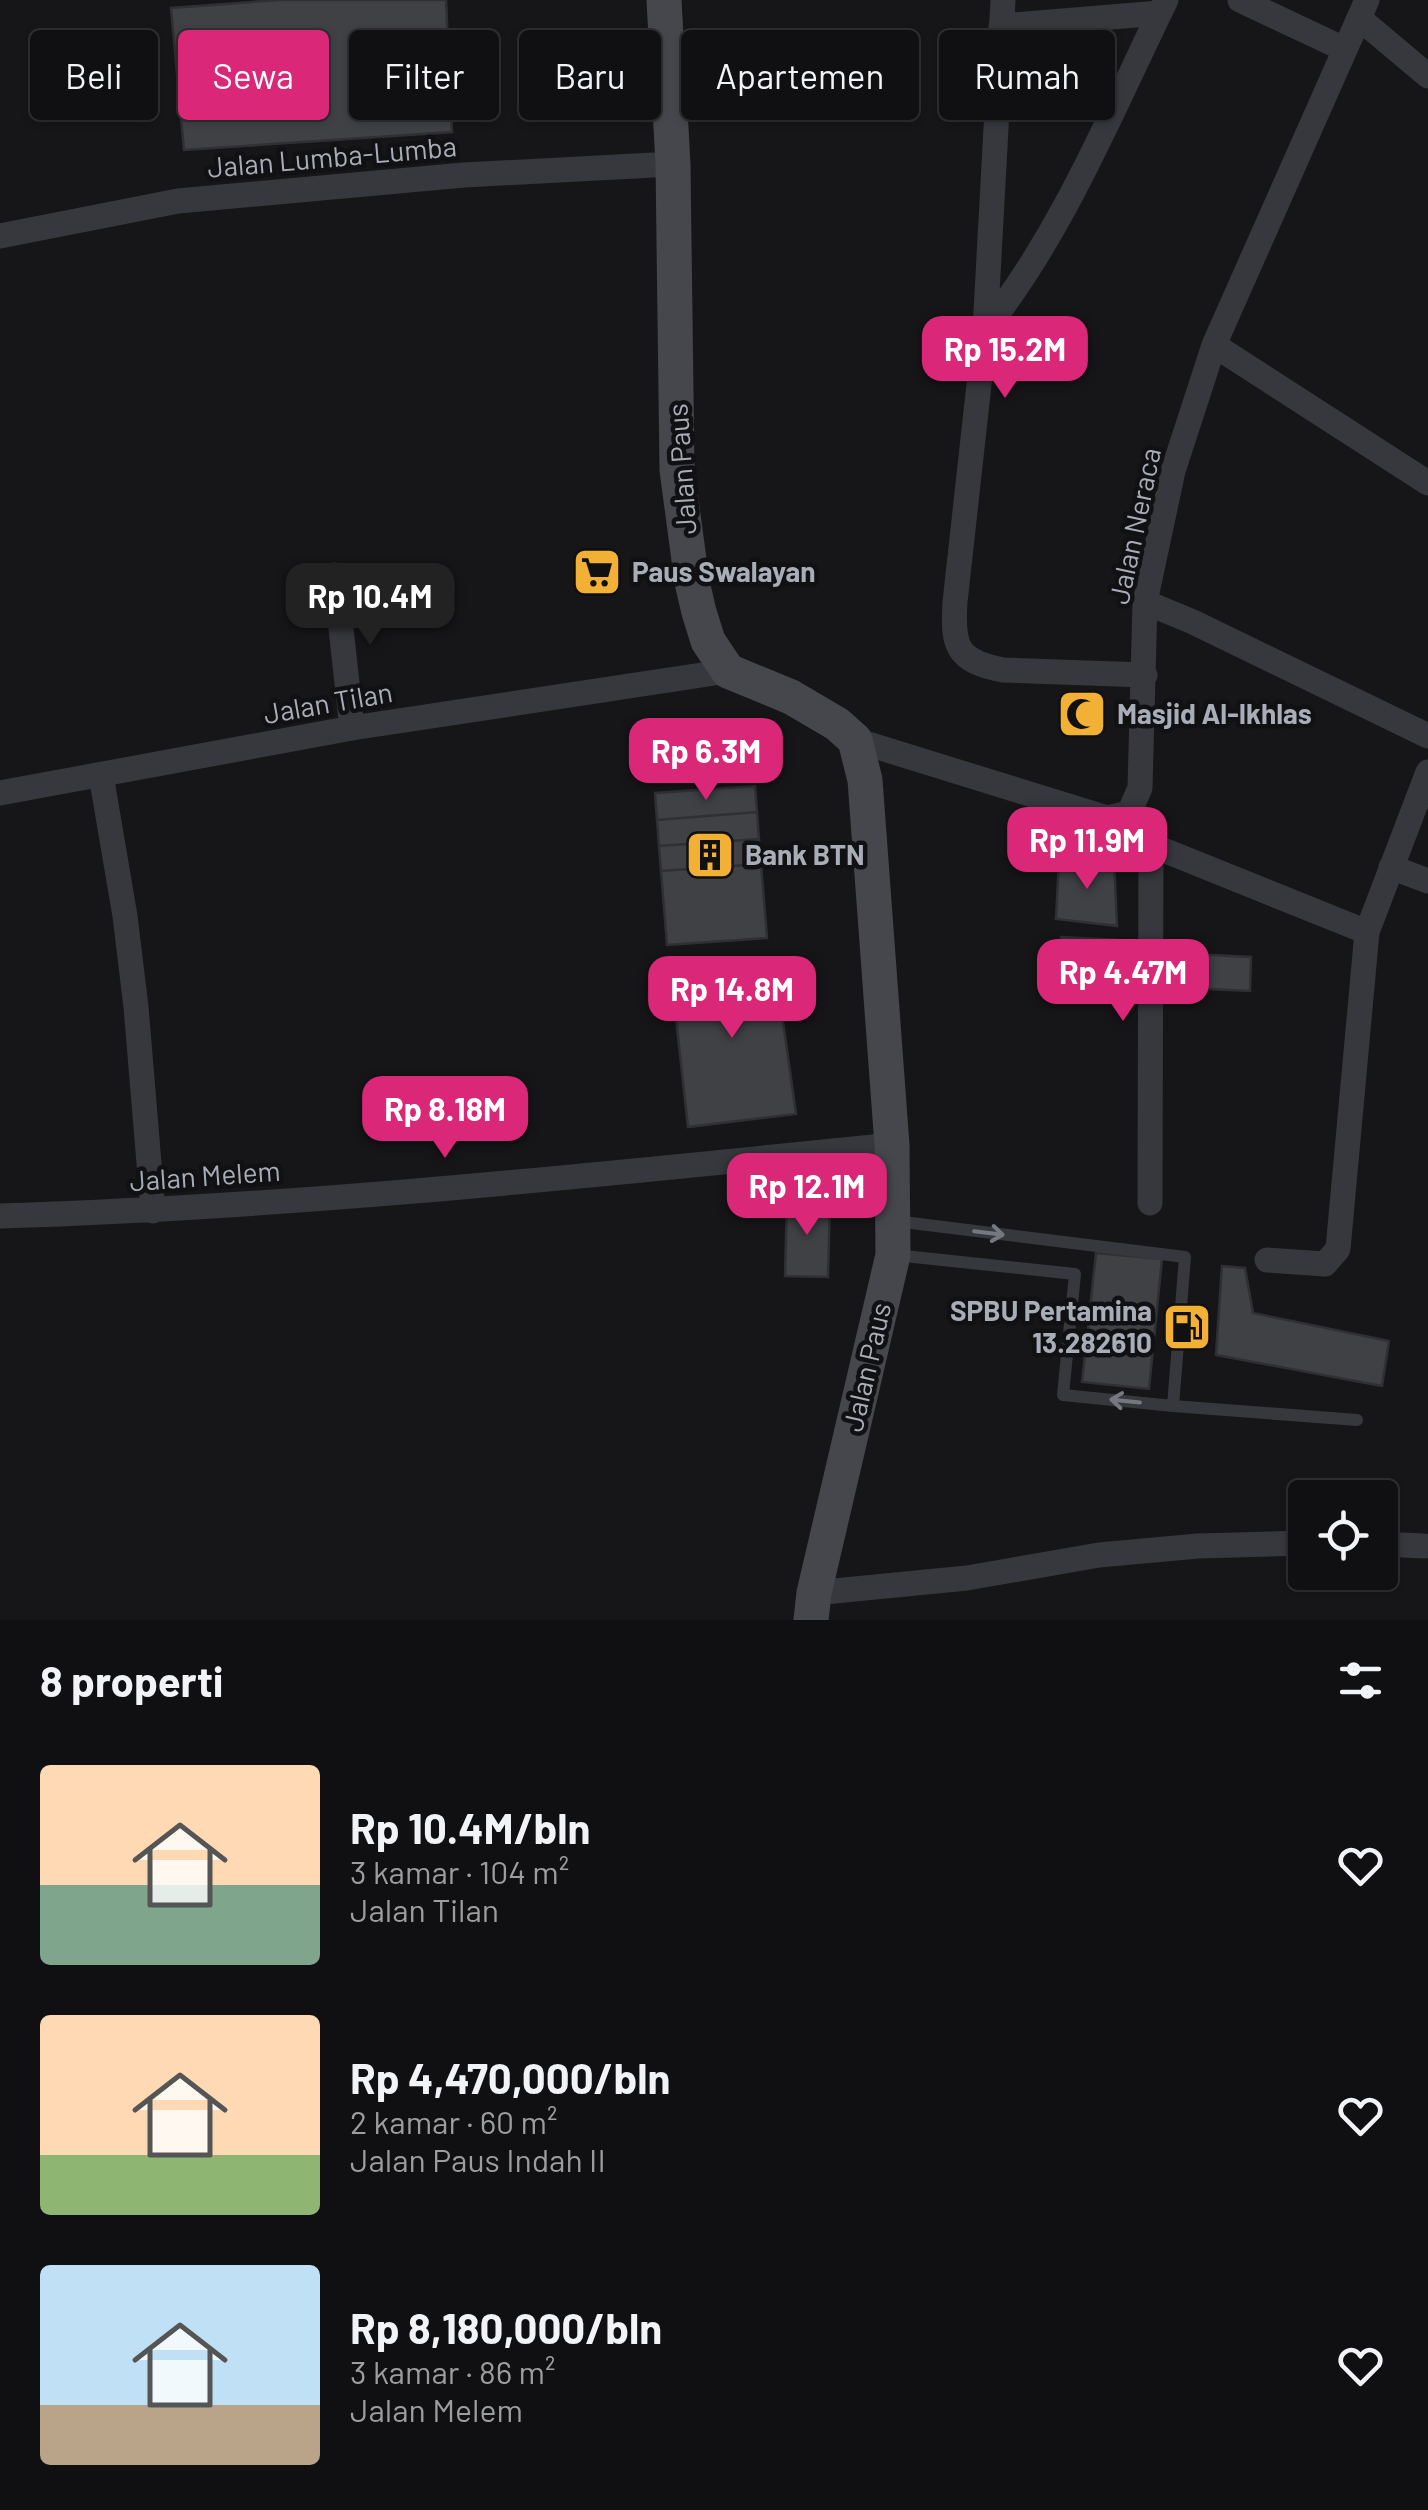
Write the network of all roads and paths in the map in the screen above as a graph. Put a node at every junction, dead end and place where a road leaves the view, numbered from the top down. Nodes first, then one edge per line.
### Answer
1 (664, 0) edge
2 (1240, 0) edge
3 (1163, 6) edge
4 (1363, 9) edge
5 (1002, 13) edge
6 (1344, 49) junction
7 (1428, 76) edge
8 (673, 164) junction
9 (0, 236) edge
10 (985, 330) junction
11 (1214, 345) junction
12 (1428, 483) edge
13 (334, 575) dead end
14 (1146, 602) junction
15 (728, 671) junction
16 (1146, 675) junction
17 (352, 728) junction
18 (1428, 736) edge
19 (856, 740) junction
20 (1428, 772) edge
21 (100, 775) junction
22 (0, 793) edge
23 (1130, 813) junction
24 (1151, 844) junction
25 (1391, 867) junction
26 (1428, 881) edge
27 (1367, 932) junction
28 (892, 1145) junction
29 (1150, 1204) dead end
30 (153, 1211) junction
31 (0, 1216) edge
32 (893, 1238) junction
33 (1267, 1260) dead end
34 (1173, 1406) junction
35 (1357, 1420) dead end
36 (1288, 1543) edge
37 (1398, 1545) edge
38 (1424, 1546) dead end
39 (812, 1607) edge

1 - 8 main road, Jalan Paus
2 - 6 street
3 - 5 street
3 - 10 street
4 - 6 street, Jalan Neraca
4 - 7 street
5 - 10 street
6 - 11 street, Jalan Neraca
8 - 9 street, Jalan Lumba-Lumba
8 - 15 main road, Jalan Paus
10 - 16 street
11 - 12 street
11 - 14 street, Jalan Neraca
13 - 17 street
14 - 16 street, Jalan Neraca
14 - 18 street
15 - 17 street, Jalan Tilan
15 - 19 main road
16 - 23 street, Jalan Neraca
17 - 21 street, Jalan Tilan
19 - 23 street
19 - 28 main road, Jalan Paus
20 - 25 street
21 - 22 street, Jalan Tilan
21 - 30 street
23 - 24 street
24 - 27 street
24 - 29 street
25 - 26 street
25 - 27 street
27 - 33 street
28 - 30 street, Jalan Melem
28 - 32 main road, Jalan Paus
30 - 31 street, Jalan Melem
34 -> 32 lane
32 -> 34 lane
32 - 39 main road, Jalan Paus
34 - 35 lane
36 - 39 street
37 - 38 street

